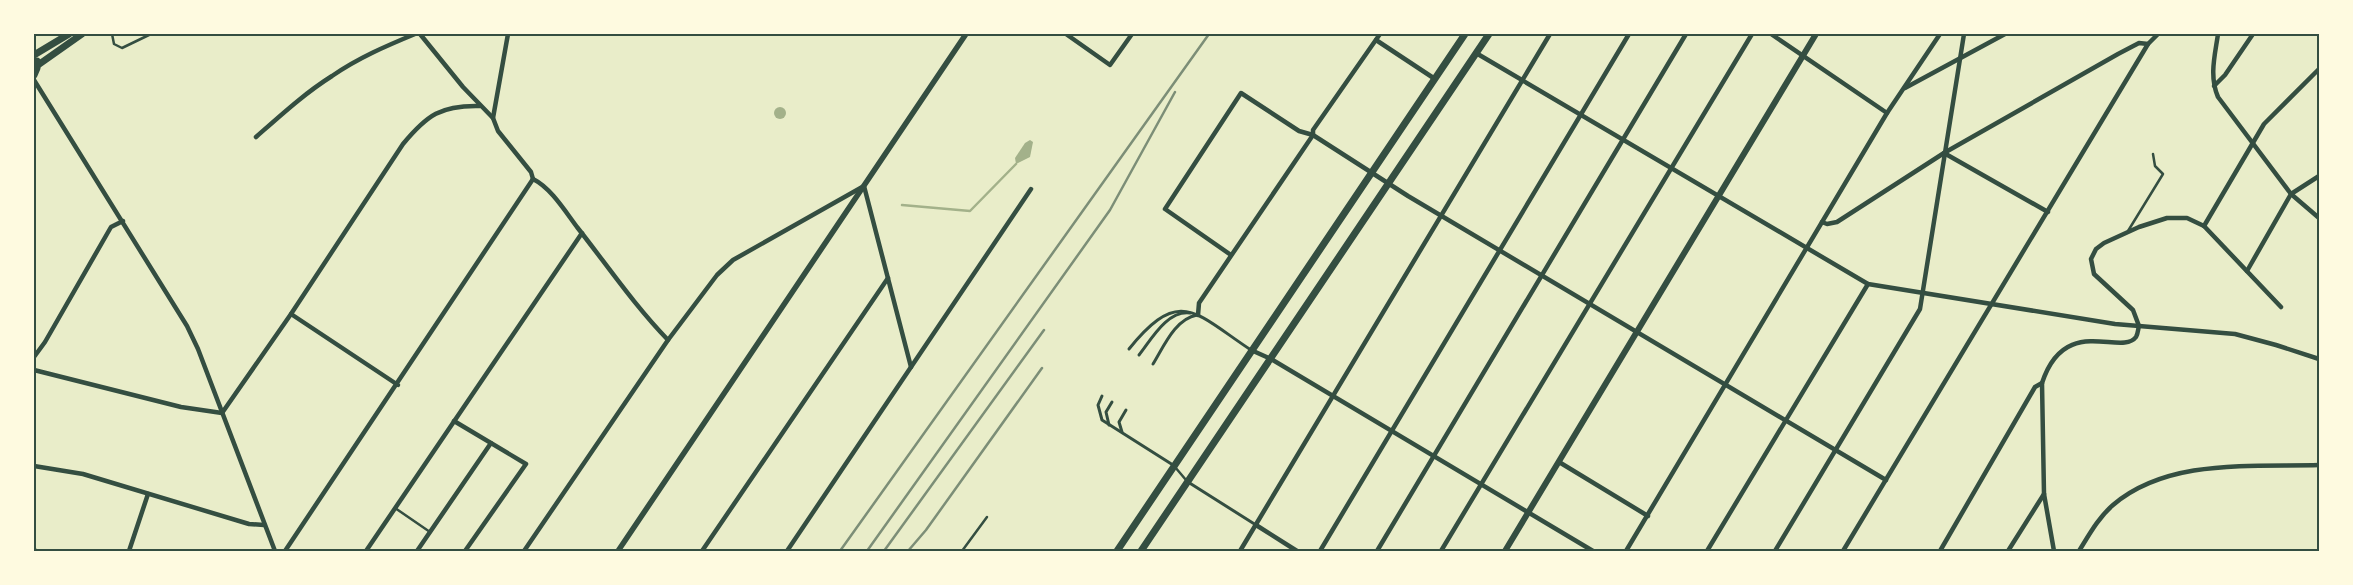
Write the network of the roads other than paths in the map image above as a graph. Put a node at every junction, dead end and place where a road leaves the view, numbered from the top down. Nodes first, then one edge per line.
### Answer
1 (69, 34) edge
2 (82, 34) edge
3 (112, 34) edge
4 (151, 34) edge
5 (415, 34) edge
6 (420, 34) edge
7 (508, 34) edge
8 (966, 34) edge
9 (1066, 34) edge
10 (1132, 34) edge
11 (1380, 34) edge
12 (1466, 34) edge
13 (1489, 34) edge
14 (1550, 34) edge
15 (1629, 34) edge
16 (1686, 34) edge
17 (1752, 34) edge
18 (1771, 34) edge
19 (1816, 34) edge
20 (1940, 34) edge
21 (1964, 34) edge
22 (2005, 34) edge
23 (2158, 34) edge
24 (2218, 34) edge
25 (2253, 34) edge
26 (1376, 40) junction
27 (2148, 44) junction
28 (1476, 53) junction
29 (1802, 54) junction
30 (34, 56) edge
31 (1960, 59) junction
32 (38, 65) junction
33 (2319, 69) edge
34 (34, 75) edge
35 (1435, 79) junction
36 (34, 80) edge
37 (1522, 80) junction
38 (2214, 86) junction
39 (1903, 89) junction
40 (480, 106) junction
41 (1887, 113) junction
42 (1581, 115) junction
43 (493, 118) junction
44 (1313, 135) junction
45 (256, 137) dead end
46 (1623, 140) junction
47 (2253, 143) junction
48 (1944, 153) junction
49 (2153, 154) dead end
50 (1671, 169) junction
51 (1371, 173) junction
52 (2319, 176) edge
53 (533, 179) junction
54 (1388, 183) junction
55 (864, 186) junction
56 (1031, 189) dead end
57 (2291, 194) junction
58 (1717, 196) junction
59 (2048, 212) junction
60 (1442, 215) junction
61 (2319, 218) edge
62 (123, 221) junction
63 (1822, 222) junction
64 (2204, 226) junction
65 (582, 232) junction
66 (2127, 232) junction
67 (1806, 248) junction
68 (1500, 250) junction
69 (1232, 255) junction
70 (2247, 271) junction
71 (1542, 274) junction
72 (888, 278) junction
73 (1868, 284) junction
74 (1922, 294) junction
75 (1590, 303) junction
76 (1993, 303) junction
77 (2281, 306) dead end
78 (291, 314) junction
79 (1198, 315) junction
80 (2139, 326) junction
81 (1637, 331) junction
82 (668, 340) junction
83 (1129, 349) dead end
84 (1252, 350) junction
85 (1139, 355) dead end
86 (34, 357) edge
87 (1271, 359) junction
88 (2319, 359) edge
89 (1153, 364) dead end
90 (911, 367) junction
91 (34, 370) edge
92 (2042, 383) junction
93 (398, 384) junction
94 (1726, 384) junction
95 (1102, 396) dead end
96 (1333, 397) junction
97 (1112, 402) dead end
98 (1126, 410) dead end
99 (222, 413) junction
100 (1786, 420) junction
101 (454, 421) junction
102 (1110, 426) junction
103 (1392, 432) junction
104 (1122, 433) junction
105 (491, 443) junction
106 (1836, 450) junction
107 (1433, 456) junction
108 (1559, 462) junction
109 (2319, 465) edge
110 (34, 466) edge
111 (1174, 466) junction
112 (1886, 480) junction
113 (1188, 482) junction
114 (1482, 486) junction
115 (148, 494) junction
116 (2044, 494) junction
117 (395, 508) junction
118 (1529, 512) junction
119 (1648, 516) junction
120 (987, 517) dead end
121 (264, 525) junction
122 (1256, 525) junction
123 (430, 532) junction
124 (129, 551) edge
125 (275, 551) edge
126 (285, 551) edge
127 (366, 551) edge
128 (416, 551) edge
129 (465, 551) edge
130 (524, 551) edge
131 (618, 551) edge
132 (702, 551) edge
133 (787, 551) edge
134 (962, 551) edge
135 (1117, 551) edge
136 (1141, 551) edge
137 (1240, 551) edge
138 (1297, 551) edge
139 (1320, 551) edge
140 (1377, 551) edge
141 (1441, 551) edge
142 (1506, 551) edge
143 (1593, 551) edge
144 (1626, 551) edge
145 (1707, 551) edge
146 (1775, 551) edge
147 (1843, 551) edge
148 (1940, 551) edge
149 (2008, 551) edge
150 (2054, 551) edge
151 (2079, 551) edge

1 - 30 main road
2 - 32 main road
3 - 4 lane
5 - 45 street
6 - 40 street
7 - 43 street
8 - 55 street
9 - 10 street
11 - 26 street
12 - 35 main road
13 - 28 main road
14 - 37 street
15 - 42 street
16 - 46 street
17 - 50 street
18 - 29 street
19 - 29 main road
20 - 39 street
21 - 31 street
22 - 31 street
23 - 27 street
24 - 38 street
25 - 38 street
26 - 35 street
26 - 44 street
27 - 48 street
27 - 59 street
28 - 37 street
28 - 54 main road
29 - 41 street
29 - 58 main road
30 - 32 main road
31 - 39 street
31 - 48 street
32 - 34 main road
33 - 47 street
35 - 51 main road
36 - 62 street
37 - 42 street
37 - 60 street
38 - 47 street
39 - 41 street
40 - 43 street
40 - 78 street
41 - 63 street
42 - 46 street
42 - 68 street
43 - 53 street
44 - 51 street
44 - 69 street
44 - 69 street
46 - 50 street
46 - 71 street
47 - 57 street
47 - 64 street
48 - 59 street
48 - 63 street
48 - 74 street
49 - 66 lane
50 - 58 street
50 - 75 street
51 - 54 street
51 - 84 main road
52 - 57 street
53 - 65 street
53 - 93 street
54 - 60 street
54 - 87 main road
55 - 72 street
55 - 82 street
55 - 131 street
56 - 90 street
57 - 61 street
57 - 70 street
58 - 67 street
58 - 81 main road
59 - 76 street
60 - 68 street
60 - 96 street
62 - 86 street
62 - 99 street
63 - 67 street
64 - 66 street
64 - 70 street
65 - 82 street
65 - 101 street
66 - 80 street
67 - 73 street
67 - 94 street
68 - 71 street
68 - 103 street
69 - 79 street
70 - 77 street
71 - 75 street
71 - 107 street
72 - 90 street
72 - 132 street
73 - 74 street
73 - 100 street
74 - 76 street
74 - 106 street
75 - 81 street
75 - 114 street
76 - 80 street
76 - 112 street
78 - 93 street
78 - 99 street
79 - 83 street
79 - 84 street
79 - 85 street
79 - 89 street
80 - 88 street
80 - 92 street
81 - 94 street
81 - 108 main road
82 - 130 street
84 - 87 street
84 - 111 main road
87 - 96 street
87 - 113 main road
90 - 133 street
91 - 99 street
92 - 116 street
92 - 148 street
93 - 126 street
94 - 100 street
94 - 119 street
95 - 102 street
96 - 103 street
96 - 122 street
97 - 102 street
98 - 104 street
99 - 121 street
100 - 106 street
100 - 145 street
101 - 105 street
101 - 117 street
102 - 104 street
103 - 107 street
103 - 139 street
104 - 111 street
105 - 123 street
105 - 129 street
106 - 112 street
106 - 146 street
107 - 114 street
107 - 140 street
108 - 118 main road
108 - 119 street
109 - 151 street
110 - 115 street
111 - 113 lane
111 - 135 main road
112 - 147 street
113 - 122 street
113 - 136 main road
114 - 118 street
114 - 141 street
115 - 121 street
115 - 124 street
116 - 149 street
116 - 150 street
117 - 123 lane
117 - 127 street
118 - 142 main road
118 - 143 street
119 - 144 street
120 - 134 lane
121 - 125 street
122 - 137 street
122 - 138 street
123 - 128 street

